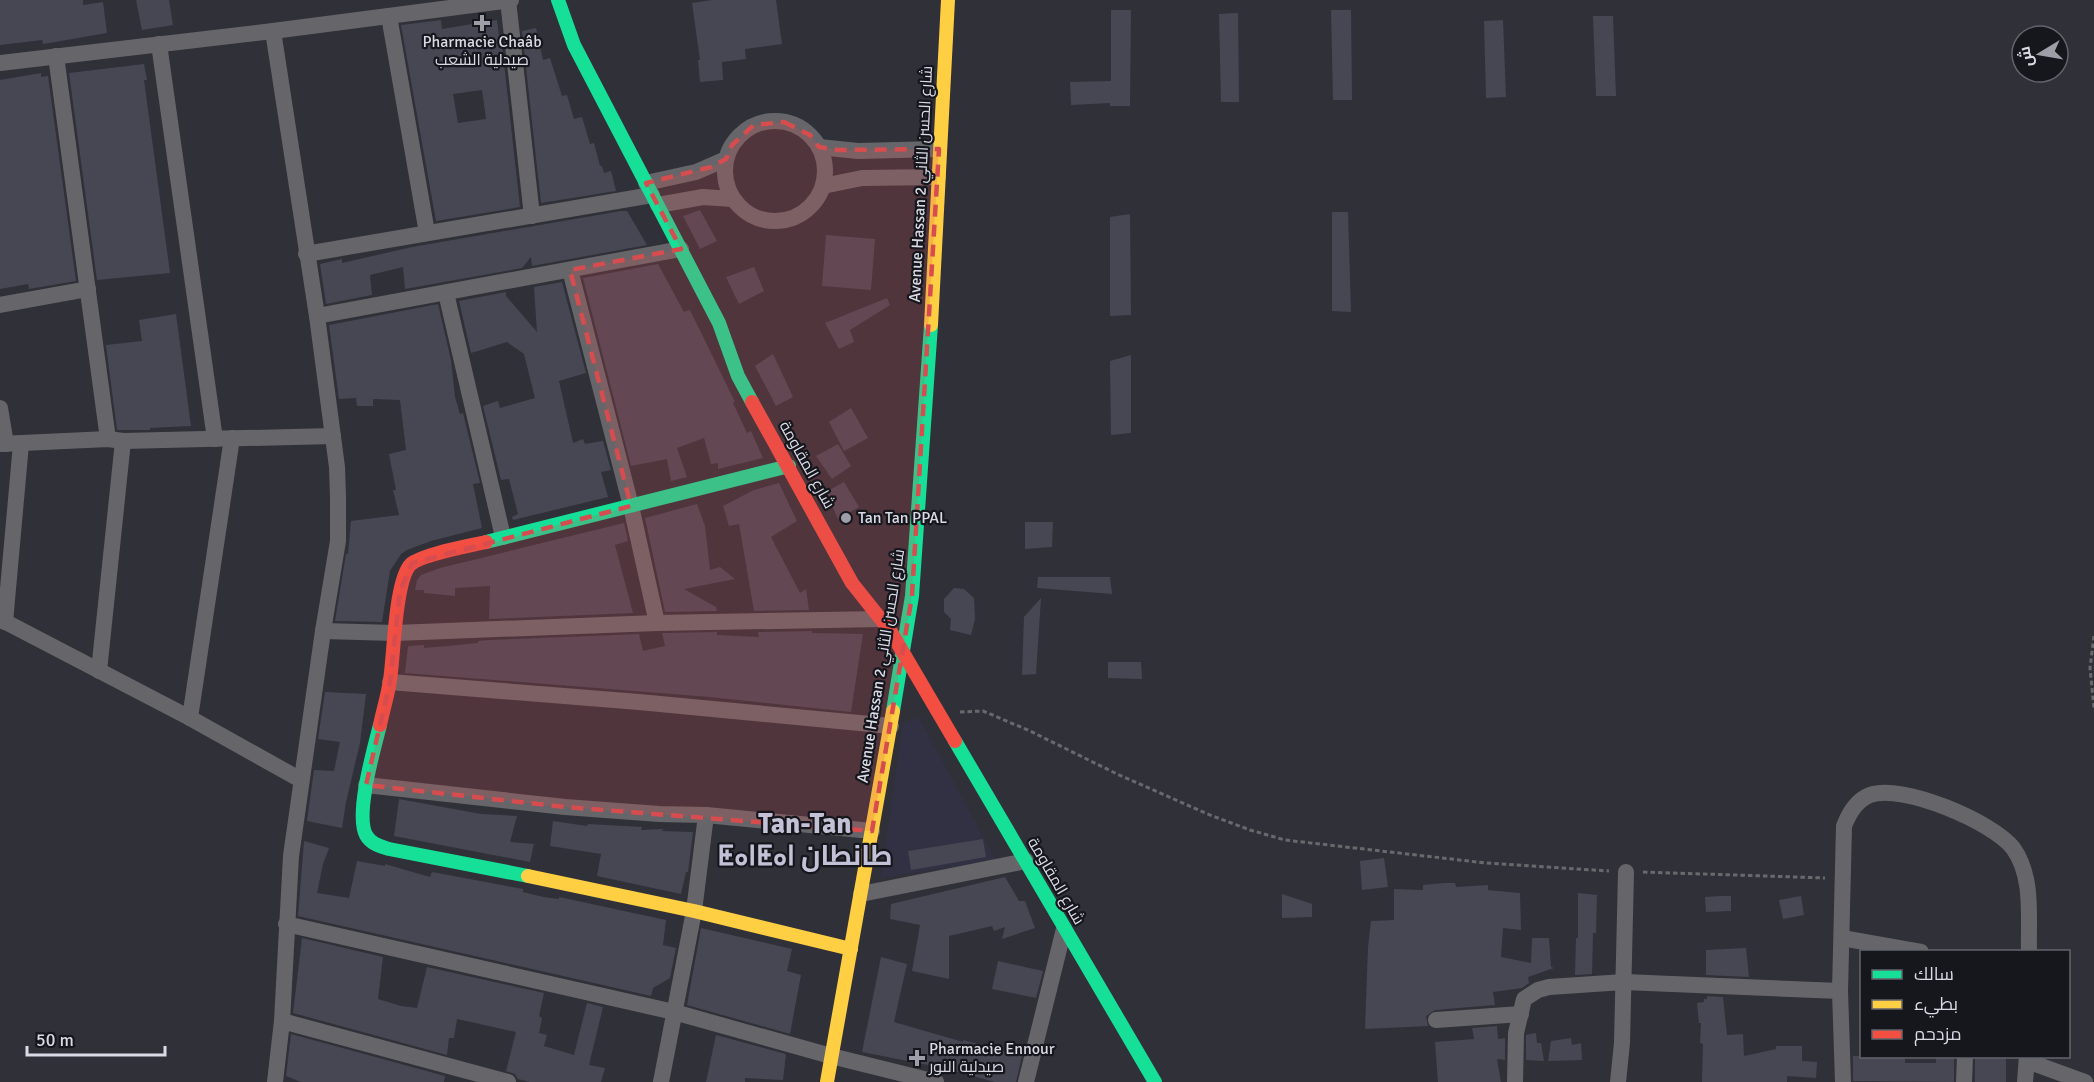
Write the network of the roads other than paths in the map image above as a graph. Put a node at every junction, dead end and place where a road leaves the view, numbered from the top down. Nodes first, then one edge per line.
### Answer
1 (509, 0) edge
2 (558, 0) edge
3 (948, 0) edge
4 (389, 16) junction
5 (273, 31) junction
6 (159, 44) junction
7 (57, 56) junction
8 (0, 63) edge
9 (819, 147) junction
10 (939, 149) junction
11 (726, 159) junction
12 (938, 177) junction
13 (823, 186) junction
14 (652, 195) junction
15 (733, 199) junction
16 (532, 216) junction
17 (427, 233) junction
18 (681, 249) junction
19 (306, 255) junction
20 (570, 270) junction
21 (88, 289) junction
22 (446, 293) junction
23 (0, 305) edge
24 (317, 316) junction
25 (0, 408) edge
26 (333, 436) junction
27 (232, 438) junction
28 (215, 439) junction
29 (116, 440) junction
30 (9, 444) edge
31 (789, 466) junction
32 (631, 506) junction
33 (503, 537) junction
34 (880, 619) junction
35 (3, 621) edge
36 (657, 623) junction
37 (323, 631) junction
38 (395, 633) junction
39 (903, 653) junction
40 (99, 671) junction
41 (390, 682) junction
42 (190, 718) junction
43 (891, 726) junction
44 (301, 780) junction
45 (366, 785) junction
46 (706, 815) junction
47 (872, 831) junction
48 (1026, 861) junction
49 (1626, 872) road end
50 (861, 894) junction
51 (694, 911) junction
52 (286, 924) junction
53 (1064, 928) junction
54 (1842, 938) junction
55 (851, 949) junction
56 (1915, 950) edge
57 (2029, 950) edge
58 (1624, 982) junction
59 (1840, 991) junction
60 (674, 1012) junction
61 (1521, 1014) junction
62 (1436, 1020) dead end
63 (282, 1022) junction
64 (831, 1056) junction
65 (1965, 1058) edge
66 (2027, 1059) edge
67 (277, 1081) edge
68 (508, 1082) edge
69 (661, 1082) edge
70 (827, 1082) edge
71 (936, 1082) edge
72 (1026, 1082) edge
73 (1155, 1082) edge
74 (1515, 1082) edge
75 (1618, 1082) edge
76 (1843, 1082) edge
77 (1964, 1082) edge
78 (2025, 1082) edge
79 (2085, 1082) edge

1 - 4 street
1 - 16 street
2 - 14 street, شارع المقاومة
3 - 10 street, Avenue Hassan 2 شارع الحسن الثاني
4 - 5 street
4 - 17 street
5 - 6 street
5 - 19 street
6 - 7 street
6 - 28 street
7 - 8 street
7 - 21 street
9 - 10 street
9 - 11 street
9 - 13 street
10 - 12 street, Avenue Hassan 2 شارع الحسن الثاني
11 - 14 street
11 - 15 street
12 - 13 street
12 - 39 street, Avenue Hassan 2 شارع الحسن الثاني
13 - 15 street
14 - 15 street
14 - 16 street
14 - 18 street, شارع المقاومة
16 - 17 street
17 - 19 street
18 - 20 street
18 - 31 street, شارع المقاومة
19 - 24 street
20 - 22 street
20 - 32 street
21 - 23 street
21 - 29 street
22 - 24 street
22 - 33 street
24 - 26 street
25 - 30 street
26 - 27 street
26 - 37 street
27 - 28 street
27 - 42 street
28 - 29 street
29 - 30 street
29 - 40 street
30 - 35 street
31 - 32 street
31 - 34 street, شارع المقاومة
32 - 33 street
32 - 36 street
33 - 38 street
34 - 36 street
34 - 39 street, شارع المقاومة
35 - 40 street
36 - 38 street
37 - 38 street
37 - 44 street
38 - 41 street
39 - 43 street, Avenue Hassan 2 شارع الحسن الثاني
39 - 48 street, شارع المقاومة
40 - 42 street
41 - 43 street
41 - 45 street
42 - 44 street
43 - 47 street, Avenue Hassan 2 شارع الحسن الثاني
44 - 52 street
45 - 46 street
45 - 51 street
46 - 47 street
46 - 51 street
47 - 50 street, Avenue Hassan 2 شارع الحسن الثاني
48 - 50 street
48 - 53 street, شارع المقاومة
49 - 58 street
50 - 55 street, Avenue Hassan 2 شارع الحسن الثاني
51 - 55 street
51 - 60 street
52 - 60 street
52 - 63 street
53 - 72 street
53 - 73 street, شارع المقاومة
54 - 56 street
54 - 57 street
54 - 59 street
55 - 64 street, Avenue Hassan 2 شارع الحسن الثاني
58 - 59 street
58 - 61 street
58 - 75 street
59 - 76 street
60 - 64 street
60 - 69 street
61 - 62 street
61 - 74 street
63 - 67 street
63 - 68 street
64 - 70 street, Avenue Hassan 2 شارع الحسن الثاني
64 - 71 street
65 - 77 street
66 - 78 street
66 - 79 street

